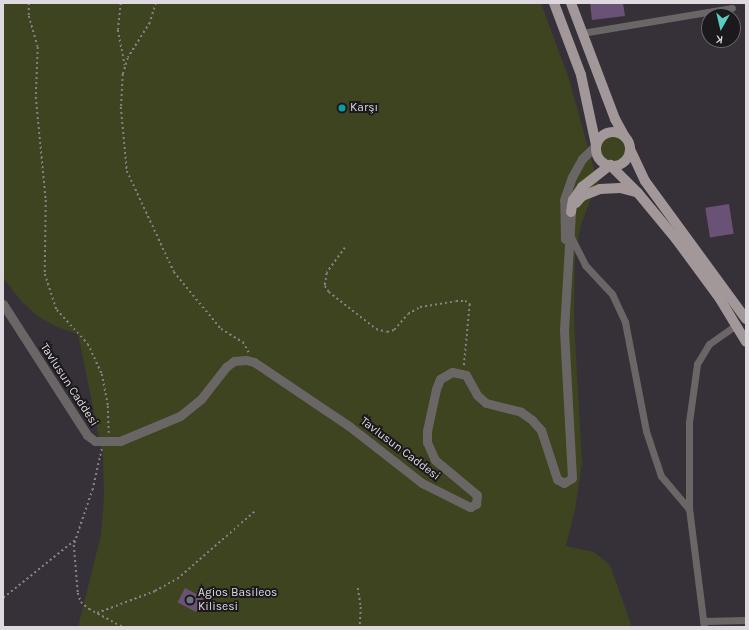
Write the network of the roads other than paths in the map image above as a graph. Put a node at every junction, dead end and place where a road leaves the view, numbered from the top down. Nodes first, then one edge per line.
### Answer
1 (554, 3) edge
2 (571, 3) edge
3 (701, 13) edge
4 (582, 33) junction
5 (625, 137) junction
6 (596, 145) junction
7 (630, 149) junction
8 (610, 165) junction
9 (638, 193) junction
10 (571, 212) junction
11 (569, 232) junction
12 (567, 254) junction
13 (3, 304) edge
14 (746, 319) edge
15 (735, 326) junction
16 (746, 342) edge
17 (689, 509) junction
18 (746, 620) edge
19 (703, 624) edge

1 - 6 main road
2 - 4 main road
3 - 4 street
4 - 5 main road
5 - 6 main road
5 - 7 main road
6 - 8 main road
6 - 12 street
7 - 8 main road
7 - 14 main road
8 - 9 main road
8 - 10 main road
9 - 10 main road
9 - 15 main road
10 - 11 street
11 - 12 street
11 - 17 street
12 - 13 street, Tavlusun Caddesi
15 - 16 main road
15 - 17 street
17 - 19 street
18 - 19 street

